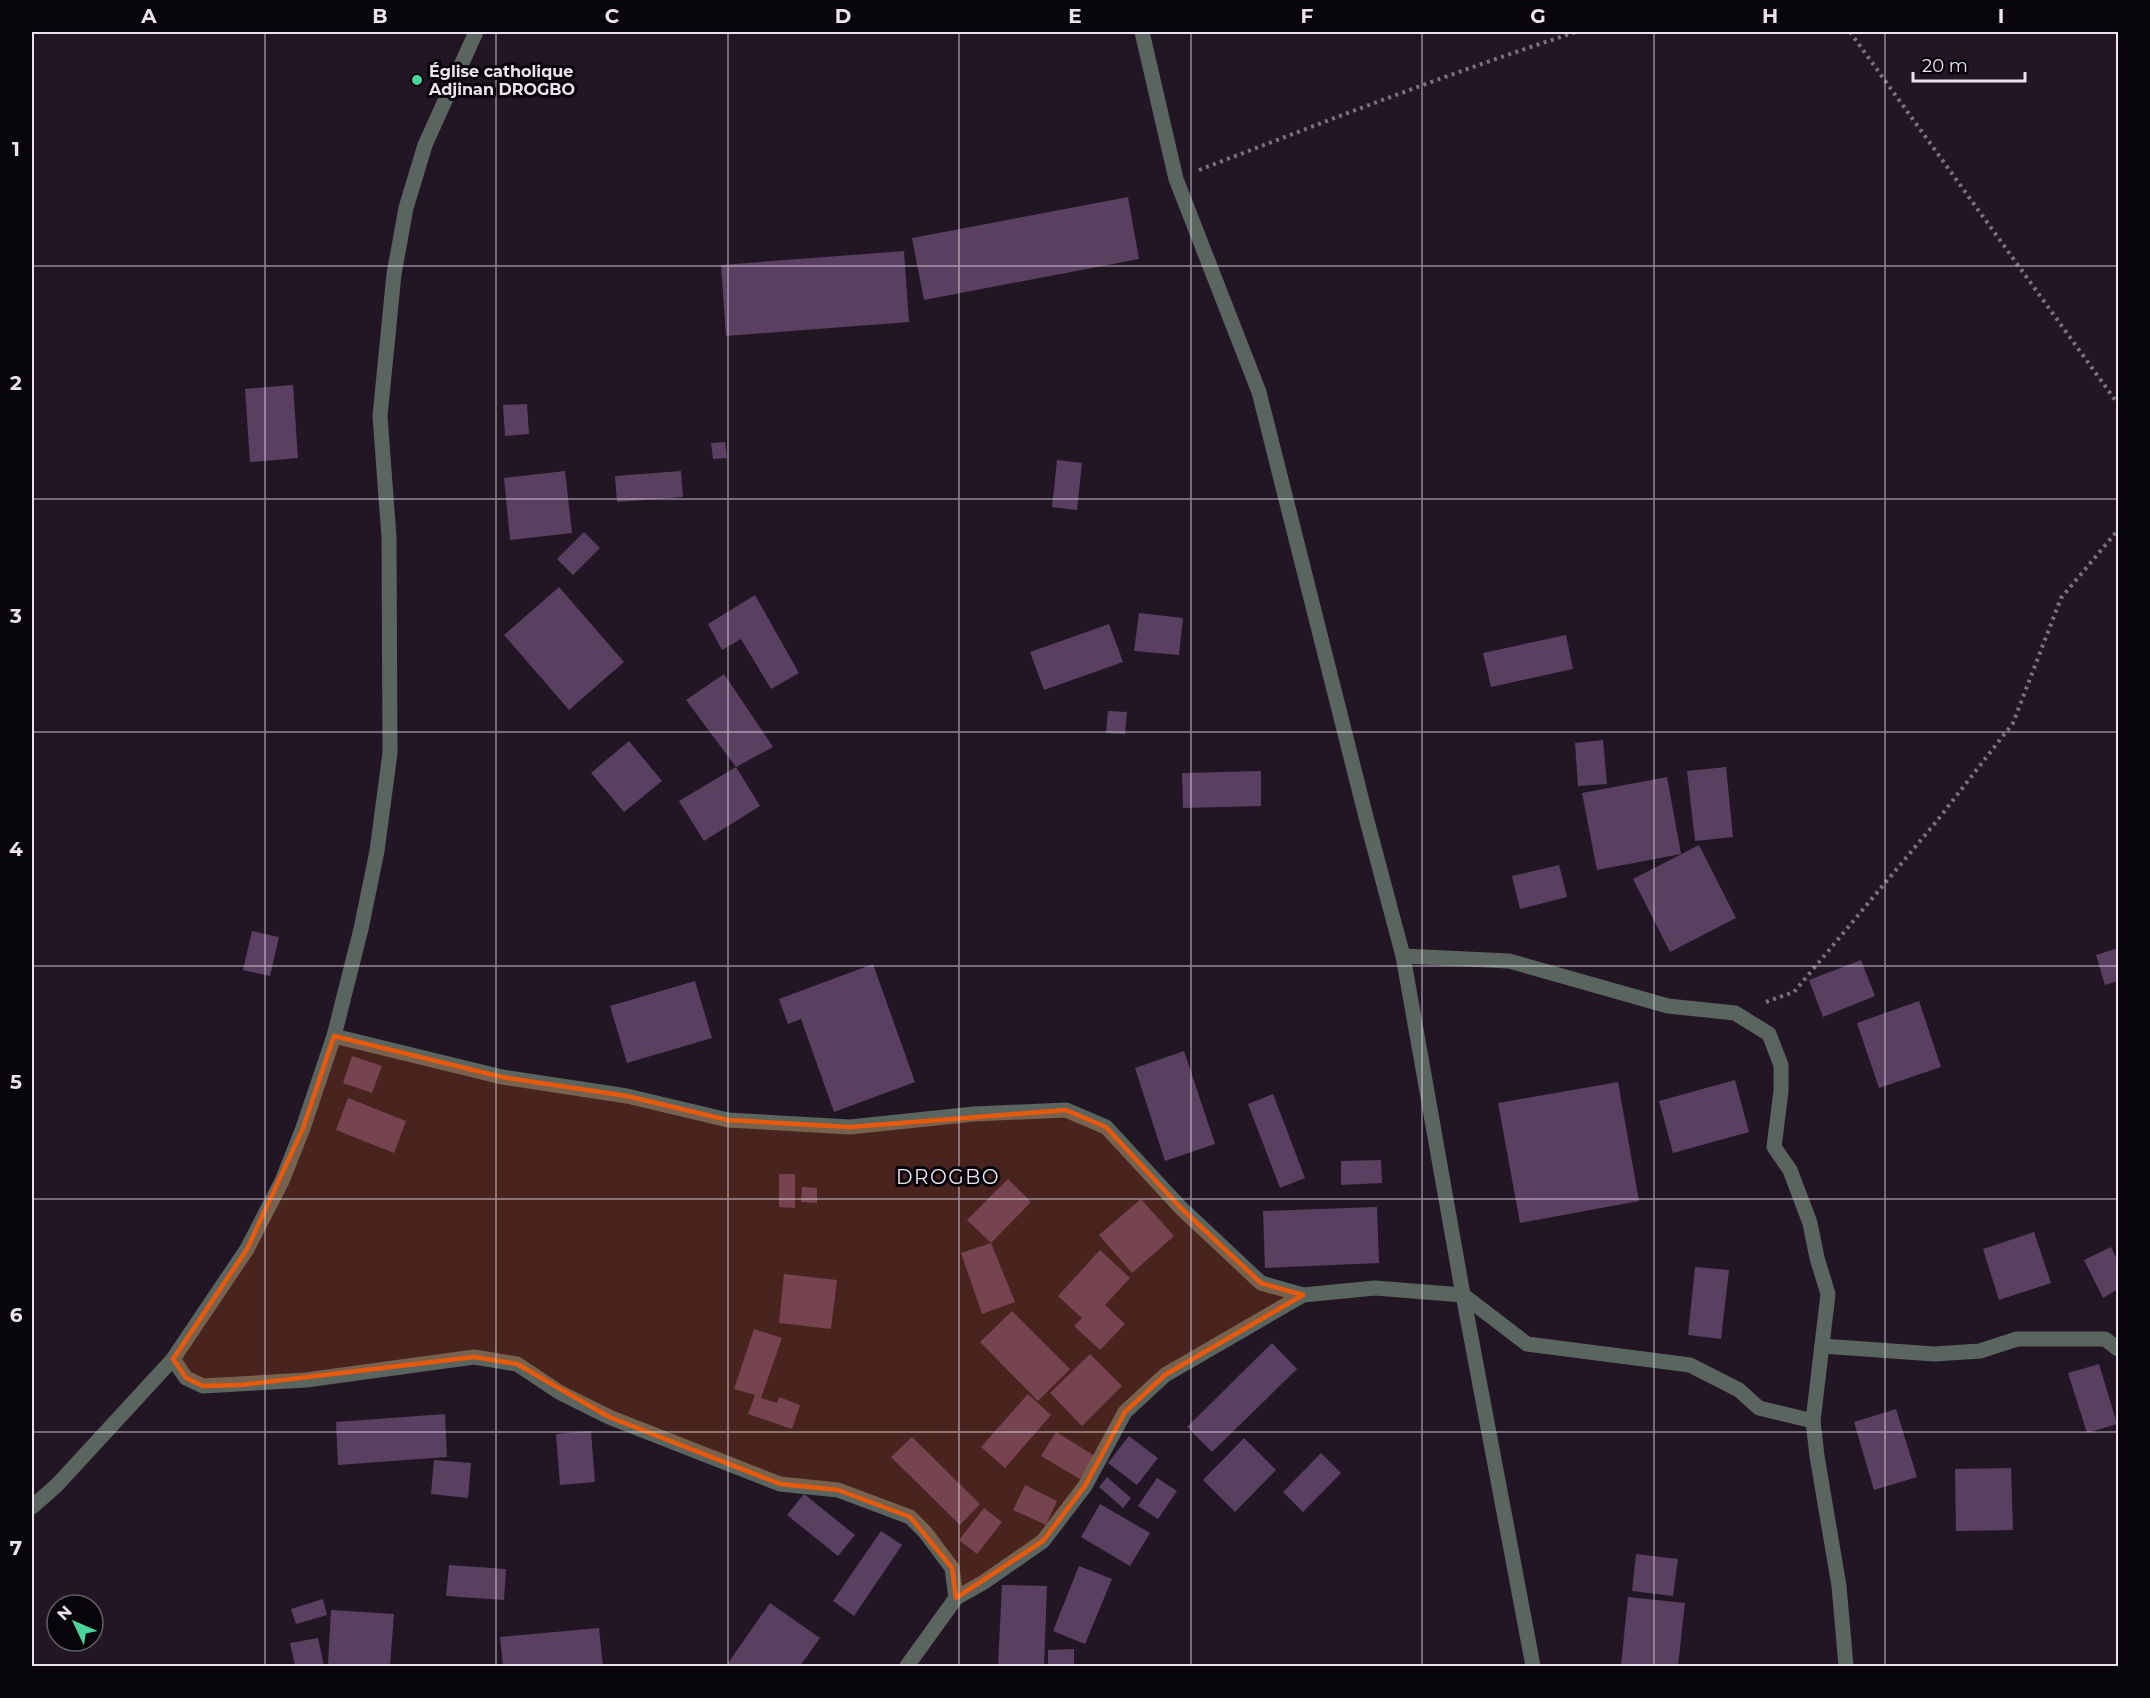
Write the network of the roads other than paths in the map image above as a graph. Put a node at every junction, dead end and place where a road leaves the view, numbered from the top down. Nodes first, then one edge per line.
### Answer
1 (476, 32) edge
2 (1142, 32) edge
3 (1403, 956) junction
4 (334, 1036) junction
5 (1303, 1295) junction
6 (1463, 1295) junction
7 (1822, 1346) junction
8 (2118, 1349) edge
9 (173, 1359) junction
10 (1813, 1421) junction
11 (32, 1507) edge
12 (956, 1598) junction
13 (907, 1666) edge
14 (1533, 1666) edge
15 (1846, 1666) edge

1 - 4 street
2 - 3 street
3 - 6 street
3 - 7 street
4 - 5 street
4 - 9 street
5 - 6 street
5 - 12 street
6 - 10 street
6 - 14 street
7 - 8 street
7 - 10 street
9 - 11 street
9 - 12 street
10 - 15 street
12 - 13 street

